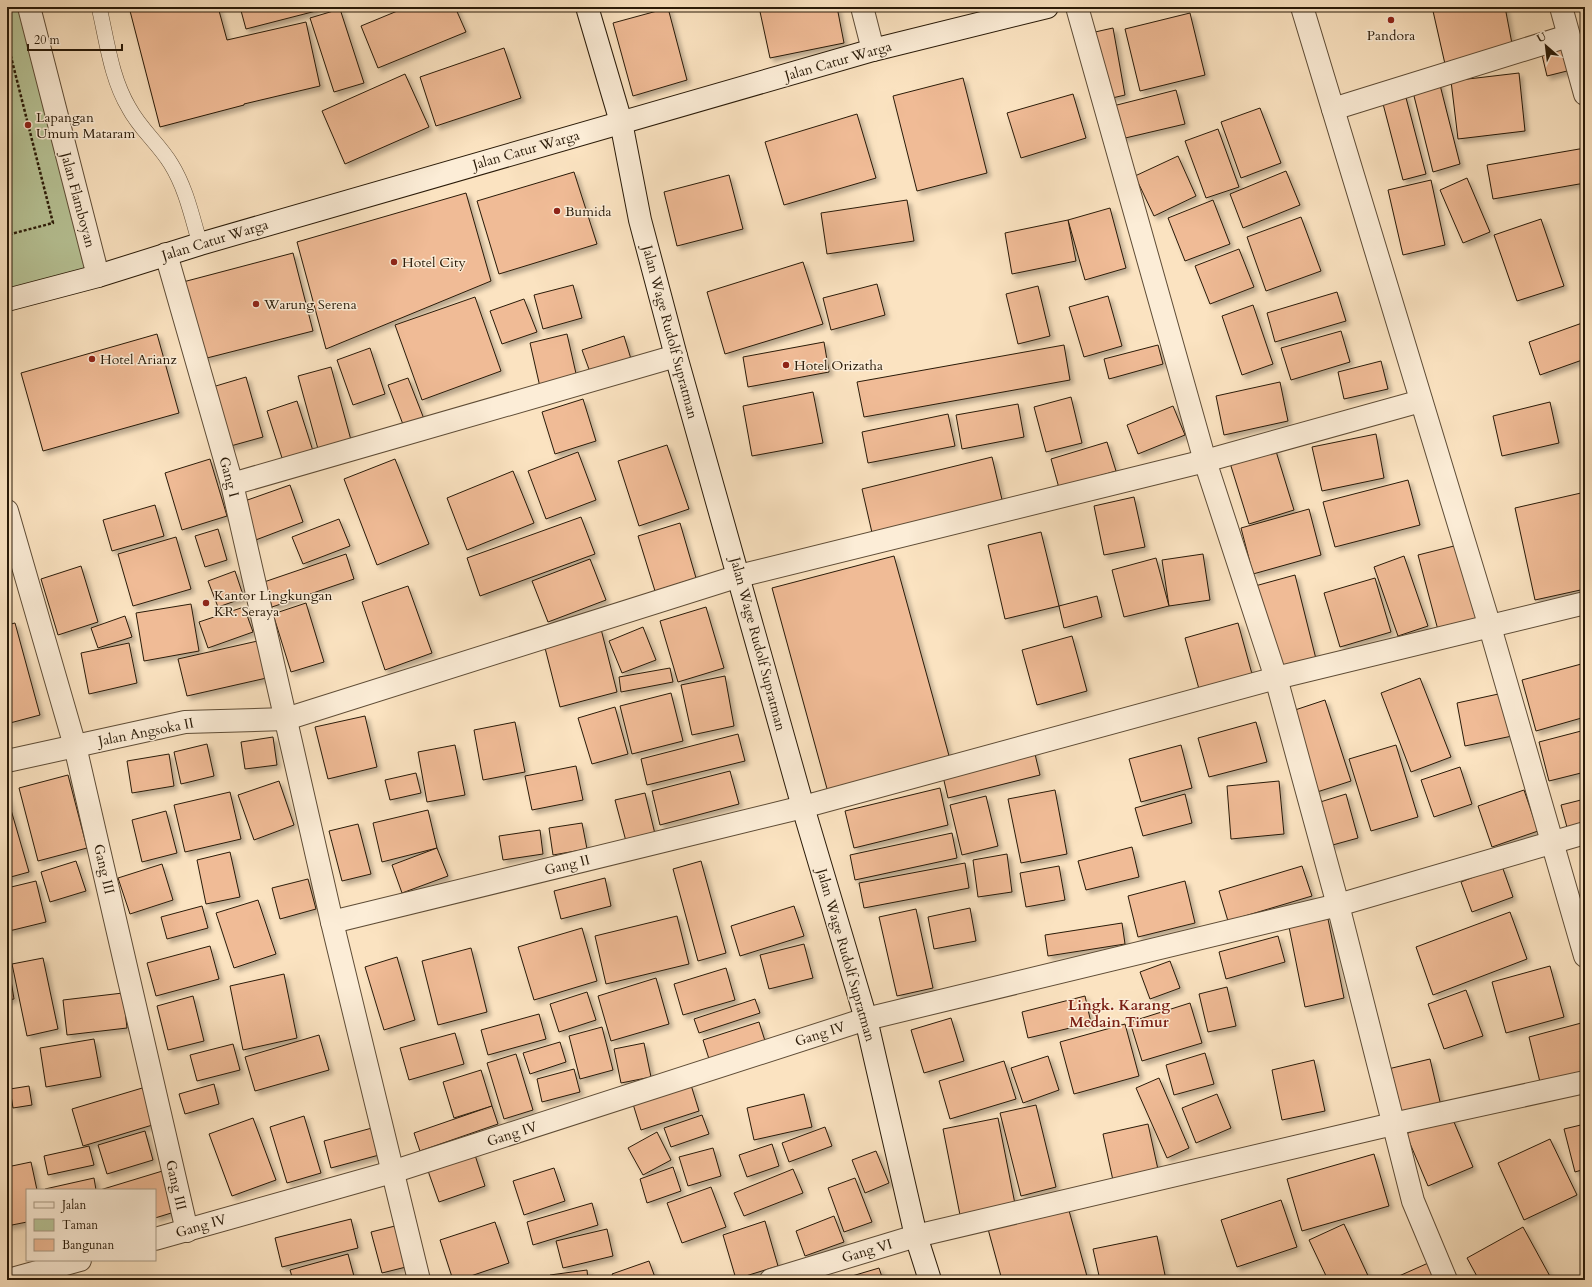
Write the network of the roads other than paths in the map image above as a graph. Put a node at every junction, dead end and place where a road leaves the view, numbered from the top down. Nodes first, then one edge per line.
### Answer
1 (29, 7) edge
2 (99, 7) edge
3 (587, 7) edge
4 (862, 7) edge
5 (1047, 7) edge
6 (1077, 7) edge
7 (1302, 7) edge
8 (1561, 7) edge
9 (1568, 36) junction
10 (873, 50) junction
11 (1585, 94) edge
12 (1333, 109) junction
13 (622, 122) junction
14 (200, 244) junction
15 (166, 254) junction
16 (98, 276) junction
17 (7, 300) edge
18 (676, 356) junction
19 (1421, 401) junction
20 (1205, 462) junction
21 (232, 484) junction
22 (7, 511) edge
23 (739, 576) junction
24 (1585, 602) edge
25 (1490, 627) junction
26 (1276, 678) junction
27 (284, 711) junction
28 (75, 746) junction
29 (7, 761) edge
30 (803, 807) junction
31 (1585, 833) edge
32 (1553, 842) junction
33 (1338, 905) junction
34 (332, 922) junction
35 (1585, 956) edge
36 (866, 1019) junction
37 (1585, 1082) edge
38 (1393, 1124) junction
39 (392, 1172) junction
40 (187, 1231) junction
41 (916, 1236) junction
42 (156, 1240) edge
43 (76, 1261) edge
44 (8, 1280) edge
45 (419, 1280) edge
46 (771, 1280) edge
47 (930, 1280) edge
48 (1446, 1280) edge

1 - 16 street, Jalan Flamboyan
2 - 14 lane
3 - 13 street, Jalan Wage Rudolf Supratman
4 - 10 street
5 - 10 street, Jalan Catur Warga
6 - 20 street
7 - 12 street
8 - 9 street
9 - 11 street
9 - 12 street
10 - 13 street, Jalan Catur Warga
12 - 19 street
13 - 14 street, Jalan Catur Warga
13 - 18 street, Jalan Wage Rudolf Supratman
14 - 15 street, Jalan Catur Warga
15 - 16 street, Jalan Catur Warga
15 - 21 street, Gang I
16 - 17 street, Jalan Catur Warga
18 - 21 street
18 - 23 street, Jalan Wage Rudolf Supratman
19 - 20 street, Jalan Angsoka II
19 - 25 street
20 - 23 street, Jalan Angsoka II
20 - 26 street
21 - 27 street, Gang I
22 - 28 street, Gang III
23 - 27 street, Jalan Angsoka II
23 - 30 street, Jalan Wage Rudolf Supratman
24 - 25 street, Gang II
25 - 26 street, Gang II
25 - 32 street
26 - 30 street, Gang II
26 - 33 street
27 - 28 street, Jalan Angsoka II
27 - 34 street
28 - 29 street, Jalan Angsoka II
28 - 40 street, Gang III
30 - 34 street, Gang II
30 - 36 street, Jalan Wage Rudolf Supratman
31 - 32 street, Gang IV
32 - 33 street, Gang IV
32 - 35 street
33 - 36 street, Gang IV
33 - 38 street
34 - 39 street
36 - 39 street, Gang IV
36 - 41 street, Jalan Wage Rudolf Supratman
37 - 38 street, Gang VI
38 - 41 street, Gang VI
38 - 48 street
39 - 40 street, Gang IV
39 - 45 street
40 - 42 street, Gang IV
41 - 46 street, Gang VI
41 - 47 street, Jalan Wage Rudolf Supratman
43 - 44 street

